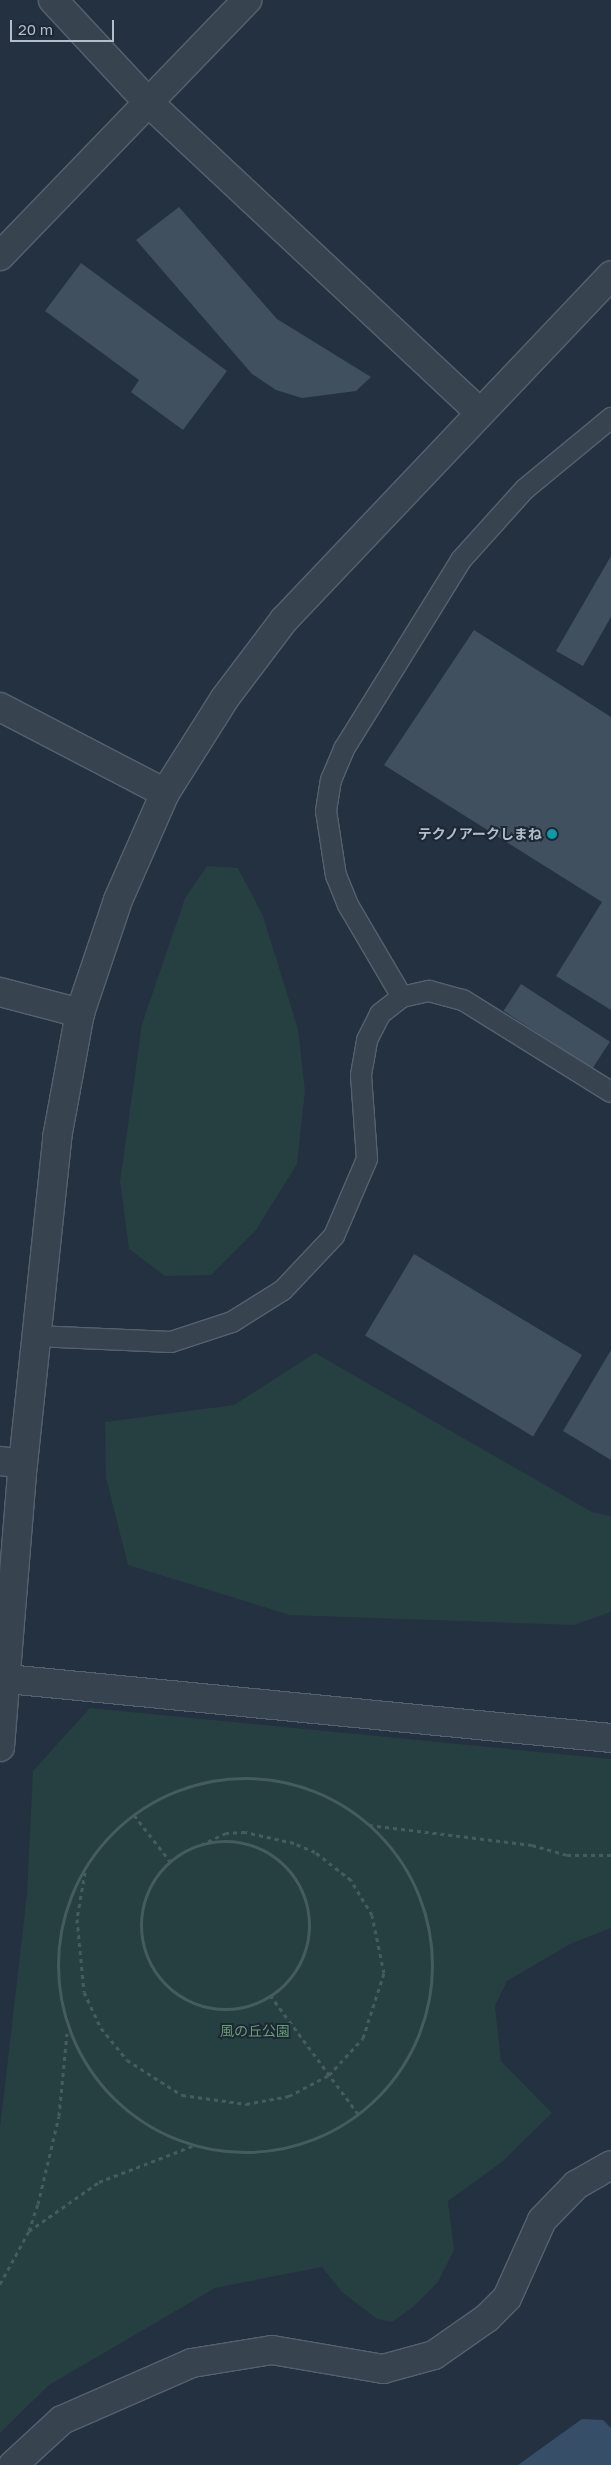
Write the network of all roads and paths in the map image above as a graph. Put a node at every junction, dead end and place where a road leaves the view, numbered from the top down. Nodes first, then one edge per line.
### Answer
1 (53, 0) edge
2 (247, 0) edge
3 (147, 101) junction
4 (0, 256) edge
5 (611, 275) edge
6 (479, 412) junction
7 (611, 418) edge
8 (0, 706) edge
9 (165, 793) junction
10 (0, 992) edge
11 (402, 997) junction
12 (80, 1014) junction
13 (611, 1092) edge
14 (35, 1336) junction
15 (11, 1463) edge
16 (7, 1679) junction
17 (611, 1738) edge
18 (0, 1747) edge
19 (134, 1815) junction
20 (368, 1825) junction
21 (202, 1844) junction
22 (611, 1855) edge
23 (170, 1861) junction
24 (86, 1867) junction
25 (270, 1995) junction
26 (67, 2033) dead end
27 (329, 2075) junction
28 (358, 2114) junction
29 (196, 2145) junction
30 (611, 2165) edge
31 (29, 2231) junction
32 (0, 2284) edge
33 (13, 2465) edge

1 - 3 street
2 - 3 street
3 - 4 street
3 - 6 street
5 - 6 street
6 - 9 street
7 - 11 lane
8 - 9 street
9 - 12 street
10 - 12 street
11 - 13 lane
11 - 14 lane
12 - 14 street
14 - 15 street
15 - 16 street
16 - 17 street
16 - 18 street
19 - 20 path
19 - 23 path
19 - 24 path
20 - 22 path
20 - 28 path
21 - 23 path
21 - 25 path
21 - 27 path
23 - 25 path
24 - 27 path
24 - 29 path
25 - 27 path
26 - 31 path
27 - 28 path
28 - 29 path
29 - 31 path
30 - 33 street
31 - 32 path

